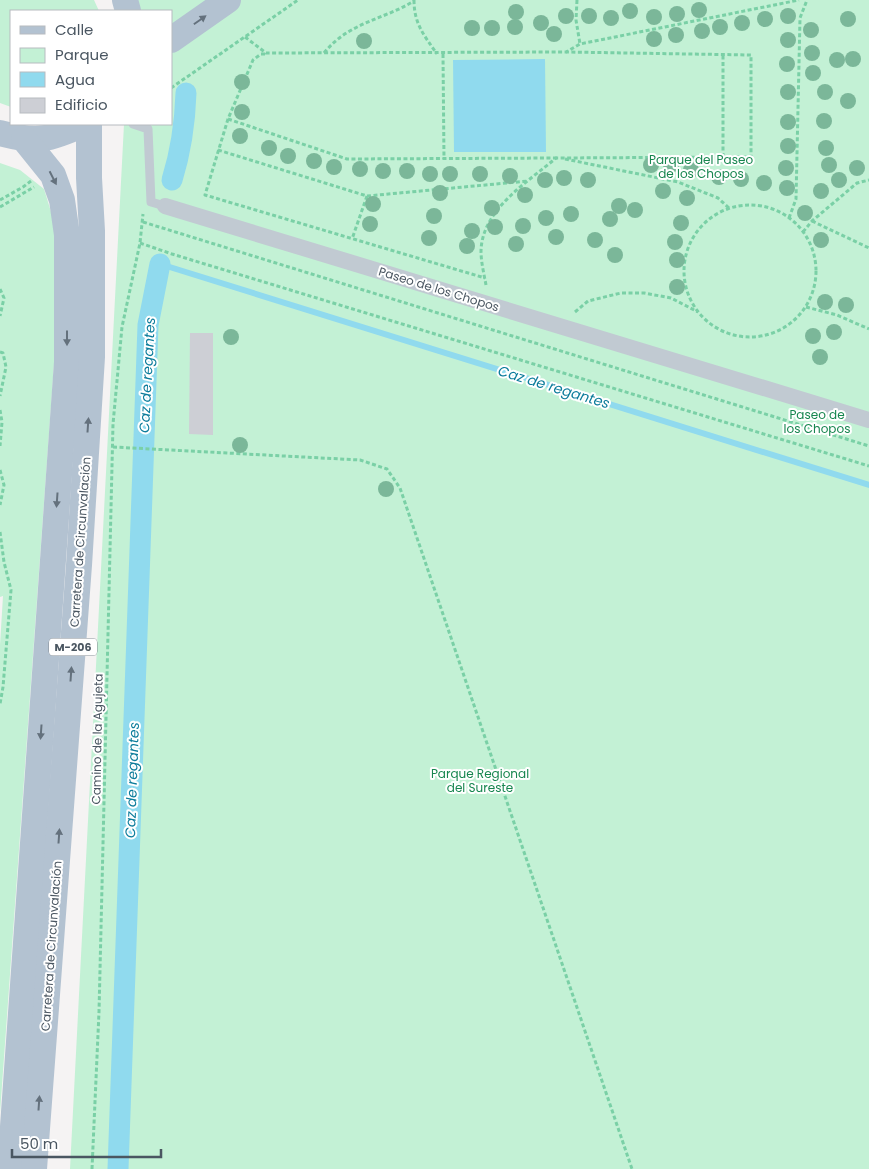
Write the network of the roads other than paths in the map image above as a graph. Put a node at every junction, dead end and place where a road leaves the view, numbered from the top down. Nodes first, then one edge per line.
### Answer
1 (228, 0) edge
2 (172, 39) edge
3 (82, 125) edge
4 (88, 125) edge
5 (136, 125) edge
6 (12, 136) edge
7 (165, 206) joint
8 (869, 420) edge
9 (10, 1169) edge
10 (34, 1169) edge

2 -> 1 main road
3 - 6 main road, M-206
10 -> 4 main road, Carretera de Circunvalación / M-206
5 - 7 lane, Paseo de los Chopos
6 -> 9 main road, Carretera de Circunvalación / M-206
7 - 8 street, Paseo de los Chopos

